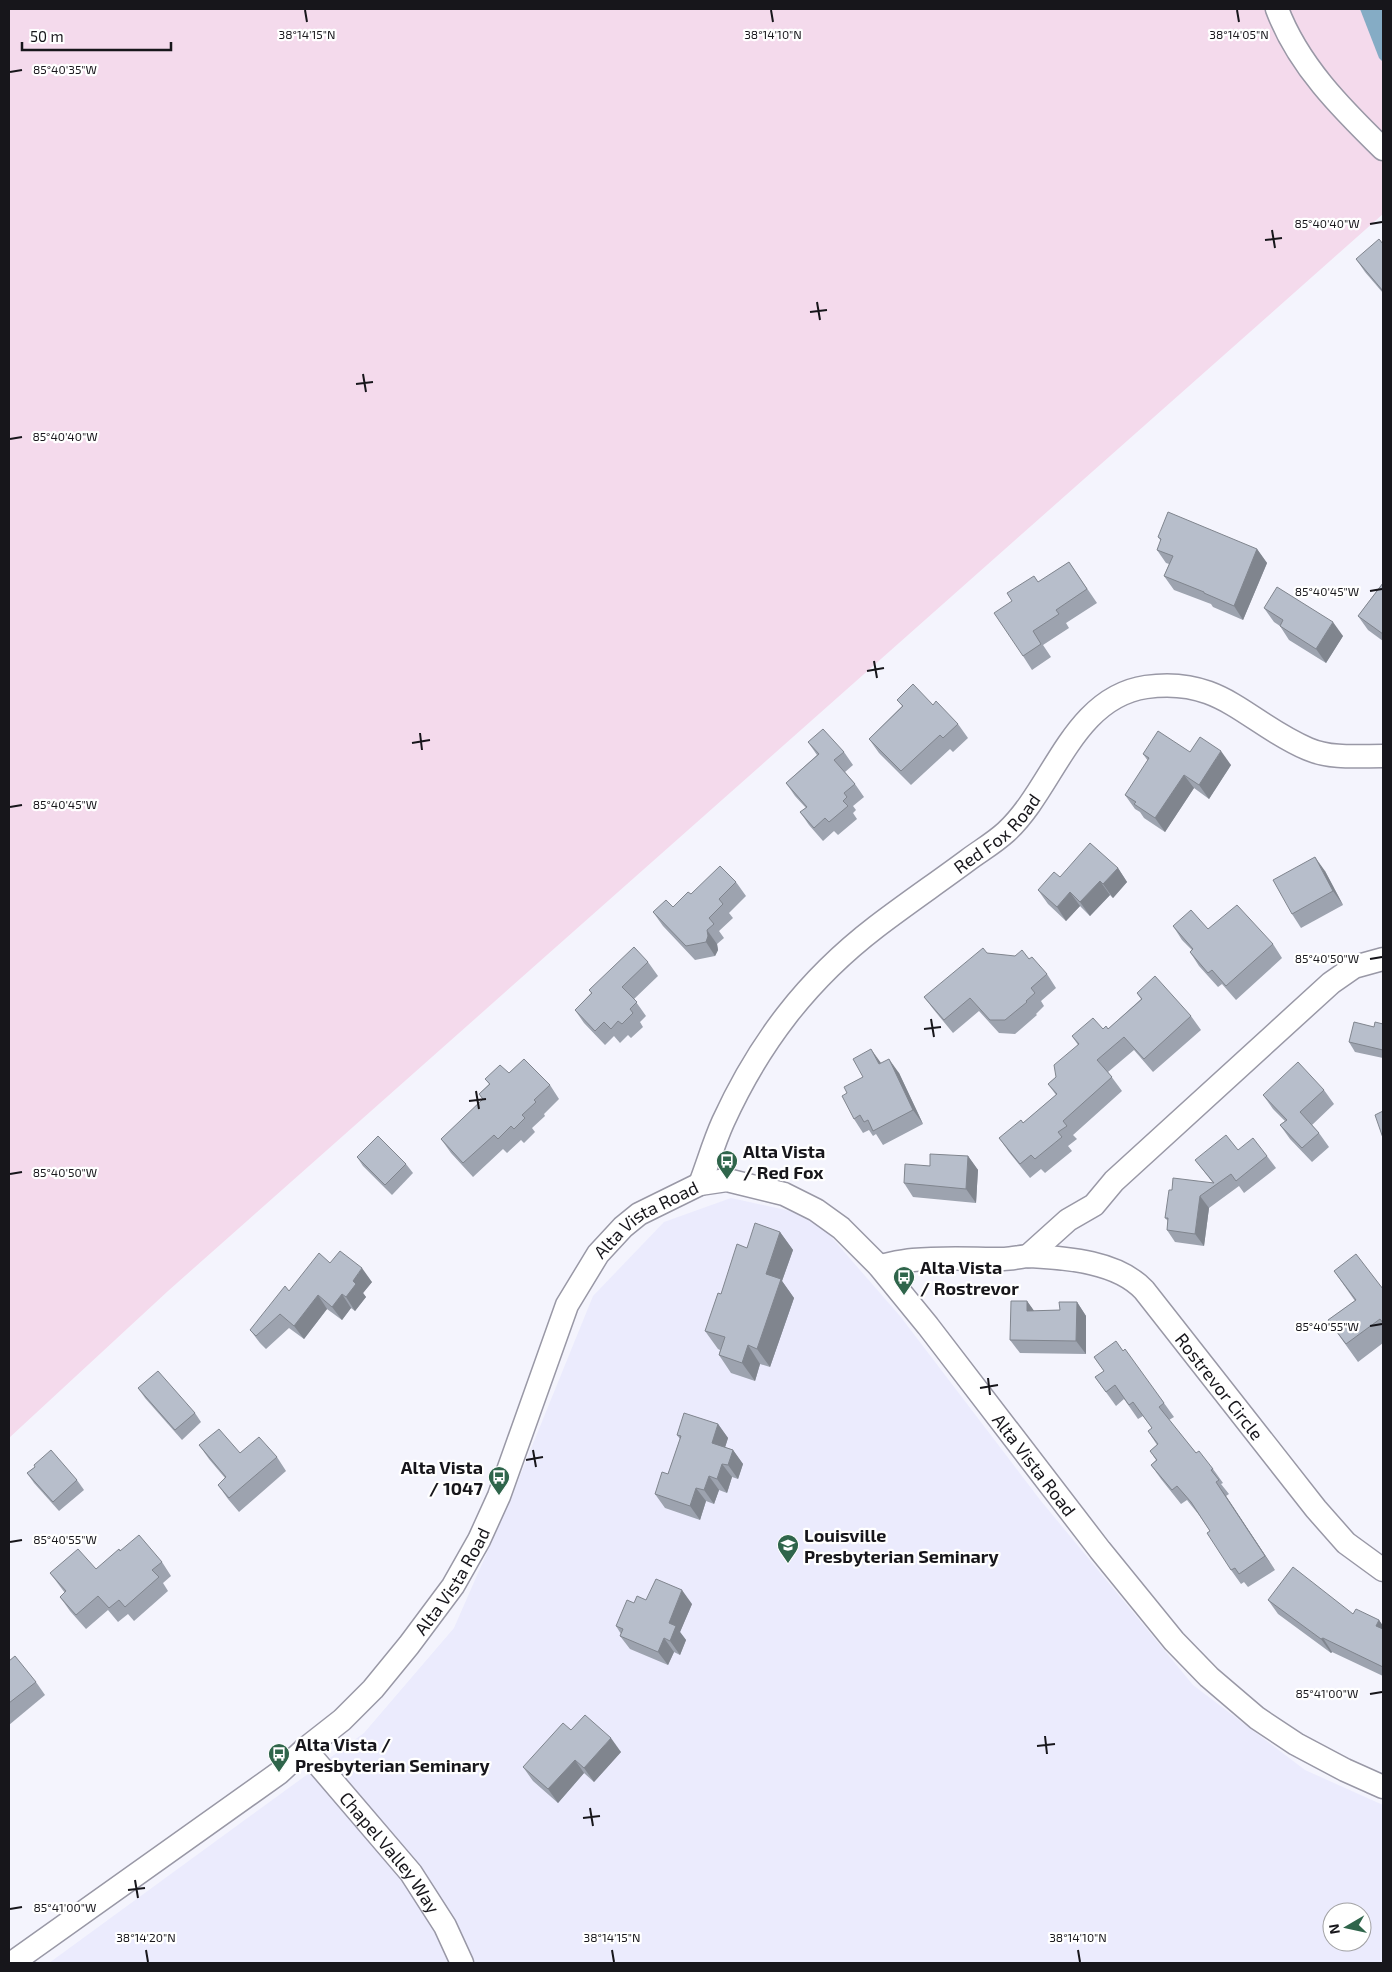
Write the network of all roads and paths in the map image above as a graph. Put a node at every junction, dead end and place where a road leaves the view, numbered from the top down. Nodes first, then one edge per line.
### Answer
1 (1277, 9) edge
2 (1383, 149) edge
3 (1383, 756) edge
4 (1383, 959) edge
5 (700, 1184) junction
6 (1028, 1256) junction
7 (879, 1266) junction
8 (1383, 1570) edge
9 (306, 1749) junction
10 (1383, 1787) edge
11 (12, 1963) edge
12 (462, 1963) edge

1 - 2 street
3 - 5 street, Red Fox Road
4 - 6 street
5 - 7 street, Alta Vista Road
5 - 9 street, Alta Vista Road
6 - 7 street, Rostrevor Circle
6 - 8 street, Rostrevor Circle
7 - 10 street, Alta Vista Road
9 - 11 street, Alta Vista Road
9 - 12 street, Chapel Valley Way

